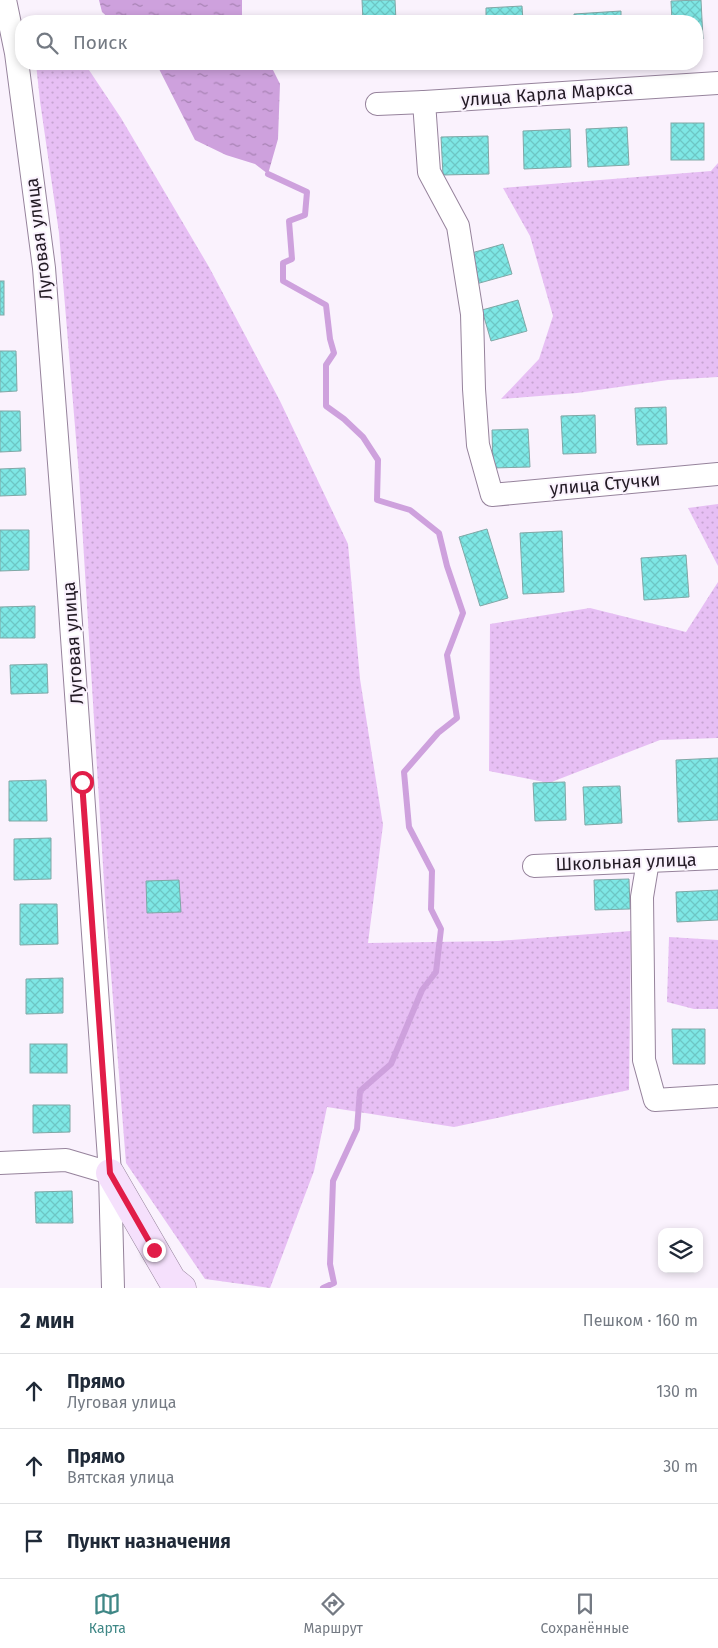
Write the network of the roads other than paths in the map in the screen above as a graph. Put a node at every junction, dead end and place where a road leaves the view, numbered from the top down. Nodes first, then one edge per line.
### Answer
1 (5, 0) edge
2 (15, 48) edge
3 (18, 70) edge
4 (718, 83) edge
5 (424, 102) junction
6 (377, 104) dead end
7 (718, 474) edge
8 (718, 858) edge
9 (648, 861) junction
10 (534, 866) dead end
11 (718, 1096) edge
12 (0, 1164) edge
13 (110, 1173) junction
14 (113, 1288) edge
15 (182, 1288) edge

1 - 2 street, Луговая улица
3 - 13 street, Луговая улица
4 - 5 street, улица Карла Маркса
5 - 6 street, улица Карла Маркса
5 - 7 street, улица Стучки
8 - 9 street, Школьная улица
9 - 10 street, Школьная улица
9 - 11 street
12 - 13 street
13 - 14 street, Луговая улица
13 - 15 street

